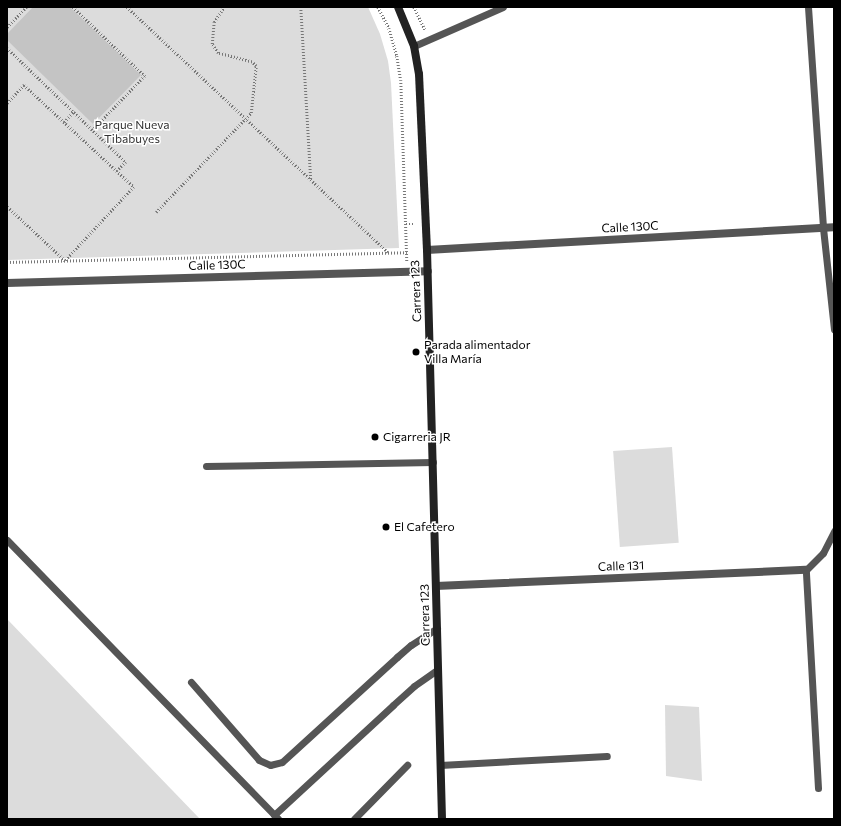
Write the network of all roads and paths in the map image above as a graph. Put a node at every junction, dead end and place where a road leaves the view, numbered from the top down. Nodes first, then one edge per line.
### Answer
1 (26, 7) edge
2 (73, 7) edge
3 (127, 7) edge
4 (224, 7) edge
5 (301, 7) edge
6 (378, 7) edge
7 (398, 7) edge
8 (414, 7) edge
9 (503, 7) edge
10 (808, 7) edge
11 (7, 27) edge
12 (430, 39) junction
13 (414, 46) junction
14 (7, 48) edge
15 (7, 103) edge
16 (74, 112) junction
17 (246, 118) junction
18 (64, 122) junction
19 (93, 130) junction
20 (117, 171) junction
21 (311, 180) junction
22 (7, 207) edge
23 (156, 212) dead end
24 (833, 227) edge
25 (824, 228) junction
26 (427, 250) junction
27 (407, 252) junction
28 (388, 253) junction
29 (65, 260) junction
30 (7, 262) edge
31 (407, 271) junction
32 (428, 271) junction
33 (7, 283) edge
34 (834, 330) edge
35 (433, 462) junction
36 (206, 466) dead end
37 (834, 531) edge
38 (7, 540) edge
39 (806, 570) junction
40 (436, 586) junction
41 (437, 628) junction
42 (438, 669) junction
43 (191, 682) dead end
44 (607, 756) dead end
45 (407, 765) dead end
46 (440, 765) junction
47 (818, 788) dead end
48 (276, 817) edge
49 (354, 819) edge
50 (442, 819) edge

1 - 11 path
2 - 19 path
3 - 17 path
4 - 17 path
5 - 21 path
6 - 27 path
7 - 13 street, Carrera 123
8 - 12 path
9 - 12 lane
10 - 25 lane
12 - 13 lane
13 - 26 street, Carrera 123
14 - 16 path
15 - 18 path
16 - 18 path
16 - 19 path
17 - 21 path
17 - 23 path
18 - 20 path
19 - 20 path
20 - 29 path
21 - 28 path
22 - 29 path
24 - 25 street, Calle 130C
25 - 26 street, Calle 130C
25 - 34 lane
26 - 32 street, Carrera 123
27 - 28 path
27 - 31 path
28 - 29 path
29 - 30 path
31 - 32 street, Calle 130C
31 - 33 street, Calle 130C
32 - 35 street, Carrera 123
35 - 36 lane
35 - 40 street, Carrera 123
37 - 39 lane
38 - 48 lane
39 - 40 street, Calle 131
39 - 47 lane
40 - 41 street, Carrera 123
41 - 42 street, Carrera 123
41 - 43 lane
42 - 46 street, Carrera 123
42 - 48 lane
44 - 46 lane
45 - 49 lane
46 - 50 street, Carrera 123

